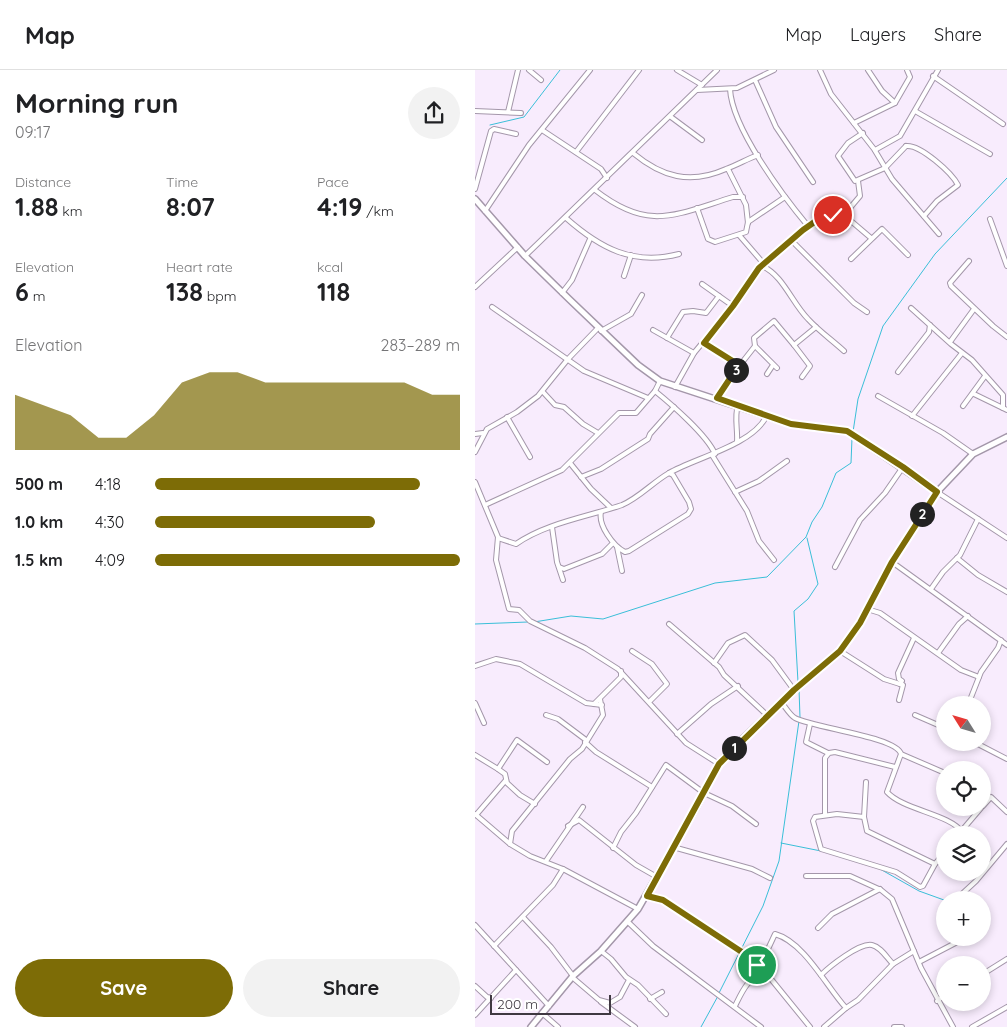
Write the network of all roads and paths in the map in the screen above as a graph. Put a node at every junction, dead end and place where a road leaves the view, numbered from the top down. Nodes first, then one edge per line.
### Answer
1 (517, 70) edge
2 (529, 70) edge
3 (590, 70) edge
4 (639, 70) edge
5 (677, 70) edge
6 (717, 70) edge
7 (775, 70) edge
8 (820, 70) edge
9 (869, 70) edge
10 (907, 70) edge
11 (938, 70) edge
12 (933, 76) junction
13 (541, 80) dead end
14 (755, 80) junction
15 (702, 85) junction
16 (730, 89) junction
17 (697, 90) junction
18 (895, 103) junction
19 (916, 110) junction
20 (475, 111) edge
21 (508, 112) junction
22 (521, 113) dead end
23 (671, 117) junction
24 (854, 123) junction
25 (1003, 124) dead end
26 (542, 130) junction
27 (863, 133) junction
28 (516, 134) dead end
29 (900, 136) junction
30 (702, 140) dead end
31 (906, 146) junction
32 (875, 150) junction
33 (577, 152) junction
34 (633, 153) junction
35 (990, 154) dead end
36 (758, 155) junction
37 (885, 168) junction
38 (728, 169) junction
39 (607, 178) junction
40 (859, 181) junction
41 (813, 182) dead end
42 (475, 189) edge
43 (595, 190) junction
44 (743, 197) junction
45 (785, 197) junction
46 (475, 199) edge
47 (697, 208) junction
48 (485, 211) junction
49 (844, 215) junction
50 (924, 216) junction
51 (566, 218) junction
52 (989, 219) dead end
53 (748, 223) junction
54 (808, 226) junction
55 (939, 234) dead end
56 (739, 235) junction
57 (871, 238) junction
58 (590, 239) junction
59 (791, 240) junction
60 (518, 247) junction
61 (679, 254) dead end
62 (631, 255) junction
63 (908, 255) dead end
64 (525, 256) junction
65 (851, 260) dead end
66 (969, 262) dead end
67 (764, 263) junction
68 (1007, 266) edge
69 (624, 276) dead end
70 (702, 284) dead end
71 (475, 286) edge
72 (563, 293) junction
73 (642, 295) dead end
74 (719, 296) junction
75 (492, 306) dead end
76 (733, 306) junction
77 (911, 308) dead end
78 (974, 309) junction
79 (867, 312) dead end
80 (930, 325) junction
81 (816, 327) junction
82 (600, 329) junction
83 (653, 330) dead end
84 (1007, 337) edge
85 (667, 338) junction
86 (950, 342) junction
87 (704, 343) junction
88 (794, 345) junction
89 (755, 346) junction
90 (844, 351) dead end
91 (694, 353) junction
92 (962, 353) junction
93 (567, 360) junction
94 (739, 365) junction
95 (898, 372) dead end
96 (767, 374) dead end
97 (985, 376) junction
98 (802, 377) dead end
99 (659, 381) junction
100 (675, 387) junction
101 (655, 391) junction
102 (543, 392) junction
103 (974, 394) junction
104 (878, 396) dead end
105 (649, 398) junction
106 (717, 398) junction
107 (738, 405) junction
108 (963, 406) dead end
109 (674, 407) junction
110 (1005, 409) edge
111 (912, 416) junction
112 (507, 417) junction
113 (767, 417) junction
114 (483, 433) junction
115 (598, 433) junction
116 (475, 434) edge
117 (1006, 439) edge
118 (737, 442) junction
119 (475, 452) edge
120 (714, 454) junction
121 (973, 454) junction
122 (531, 457) dead end
123 (787, 462) dead end
124 (570, 463) junction
125 (903, 467) junction
126 (672, 473) junction
127 (581, 477) junction
128 (475, 482) edge
129 (735, 492) junction
130 (937, 492) junction
131 (485, 505) junction
132 (608, 507) junction
133 (601, 512) junction
134 (979, 519) junction
135 (552, 527) junction
136 (498, 538) junction
137 (1007, 538) edge
138 (613, 543) junction
139 (617, 547) junction
140 (957, 558) junction
141 (773, 560) dead end
142 (892, 562) junction
143 (559, 567) junction
144 (835, 567) dead end
145 (622, 571) dead end
146 (563, 580) dead end
147 (931, 589) junction
148 (1007, 592) edge
149 (867, 610) junction
150 (968, 616) junction
151 (669, 624) dead end
152 (914, 638) junction
153 (1001, 640) junction
154 (1007, 645) edge
155 (632, 651) dead end
156 (840, 651) junction
157 (938, 653) junction
158 (714, 663) junction
159 (475, 666) edge
160 (621, 671) junction
161 (979, 677) junction
162 (621, 678) junction
163 (626, 678) junction
164 (901, 684) junction
165 (738, 686) junction
166 (794, 690) junction
167 (972, 696) edge
168 (600, 699) junction
169 (899, 700) dead end
170 (650, 702) junction
171 (475, 703) edge
172 (782, 703) junction
173 (594, 704) junction
174 (601, 705) junction
175 (476, 709) edge
176 (546, 715) dead end
177 (915, 715) dead end
178 (769, 717) junction
179 (484, 723) dead end
180 (810, 724) junction
181 (936, 724) edge
182 (677, 734) junction
183 (586, 741) junction
184 (991, 751) edge
185 (828, 753) junction
186 (475, 754) edge
187 (901, 754) junction
188 (1007, 759) edge
189 (547, 762) dead end
190 (719, 764) junction
191 (895, 767) junction
192 (498, 769) junction
193 (936, 769) edge
194 (866, 782) dead end
195 (506, 783) junction
196 (651, 787) junction
197 (704, 793) junction
198 (991, 799) edge
199 (535, 804) junction
200 (583, 807) dead end
201 (1007, 812) edge
202 (476, 814) edge
203 (825, 814) junction
204 (975, 816) edge
205 (864, 817) junction
206 (756, 824) dead end
207 (568, 826) junction
208 (954, 826) edge
209 (967, 826) edge
210 (510, 844) junction
211 (1007, 844) edge
212 (673, 847) junction
213 (613, 848) junction
214 (546, 861) junction
215 (991, 863) edge
216 (935, 864) joint
217 (563, 869) junction
218 (806, 876) dead end
219 (658, 877) junction
220 (770, 878) dead end
221 (974, 881) edge
222 (880, 889) junction
223 (965, 891) edge
224 (647, 896) junction
225 (638, 909) junction
226 (523, 917) junction
227 (628, 922) junction
228 (475, 925) edge
229 (818, 928) dead end
230 (494, 946) junction
231 (950, 946) edge
232 (601, 951) junction
233 (914, 951) junction
234 (1007, 959) edge
235 (757, 962) junction
236 (919, 962) junction
237 (893, 964) junction
238 (991, 969) edge
239 (516, 970) junction
240 (761, 975) junction
241 (821, 975) junction
242 (572, 976) junction
243 (629, 980) junction
244 (475, 986) edge
245 (662, 992) dead end
246 (597, 998) junction
247 (488, 999) junction
248 (650, 999) junction
249 (936, 1000) edge
250 (549, 1006) junction
251 (735, 1006) junction
252 (1007, 1007) edge
253 (847, 1008) junction
254 (943, 1011) edge
255 (542, 1013) junction
256 (667, 1014) dead end
257 (475, 1015) edge
258 (531, 1027) edge
259 (558, 1027) edge
260 (634, 1027) edge
261 (761, 1027) edge
262 (810, 1027) edge
263 (824, 1027) edge
264 (894, 1027) edge
265 (902, 1027) edge
266 (953, 1027) edge
267 (972, 1027) edge

1 - 21 street
2 - 13 street
3 - 26 street
4 - 33 street
5 - 15 street
6 - 15 street
7 - 14 street
8 - 24 street
9 - 18 street
10 - 18 street
11 - 12 street
12 - 19 street
12 - 25 street
14 - 16 street
14 - 41 street
15 - 17 street
16 - 17 street
16 - 36 street
17 - 23 street
18 - 24 street
19 - 29 street
19 - 35 street
20 - 21 street
21 - 22 street
23 - 30 street
23 - 34 street
24 - 27 street
26 - 33 street
26 - 48 street
27 - 32 street
27 - 40 street
28 - 42 street
29 - 31 street
29 - 32 street
31 - 37 street
31 - 50 street
32 - 37 street
33 - 39 street
34 - 38 street
34 - 39 street
36 - 38 street
36 - 45 street
37 - 40 street
37 - 50 street
38 - 44 street
39 - 43 street
40 - 49 street
43 - 47 street
43 - 51 street
44 - 47 street
44 - 53 street
45 - 53 street
45 - 54 street
46 - 48 street
47 - 56 street
48 - 60 street
49 - 54 street
49 - 57 street
50 - 55 street
51 - 58 street
51 - 64 street
52 - 68 street
53 - 56 street
54 - 59 street
56 - 67 street
57 - 63 street
57 - 65 street
58 - 62 street
58 - 72 street
59 - 67 street
59 - 79 street
60 - 64 street
60 - 71 street
61 - 62 street
62 - 69 street
64 - 72 street
66 - 78 street
67 - 76 street
67 - 81 street
70 - 74 street
72 - 82 street
73 - 82 street
74 - 76 street
74 - 85 street
75 - 93 street
76 - 87 street
77 - 80 street
78 - 84 street
78 - 86 street
80 - 86 street
80 - 95 street
81 - 88 street
81 - 90 street
82 - 93 street
82 - 99 street
83 - 85 street
85 - 91 street
86 - 92 street
87 - 91 street
87 - 94 street
88 - 89 street
88 - 98 street
89 - 94 street
89 - 96 street
91 - 100 street
92 - 97 street
92 - 111 street
93 - 102 street
93 - 105 street
94 - 106 street
97 - 103 street
97 - 110 street
99 - 100 street
99 - 101 street
100 - 106 street
101 - 105 street
101 - 109 street
102 - 112 street
102 - 115 street
103 - 108 street
103 - 110 street
104 - 111 street
105 - 115 street
106 - 107 street
107 - 113 street
107 - 118 street
109 - 120 street
109 - 127 street
111 - 121 street
112 - 114 street
112 - 122 street
113 - 118 street
113 - 125 street
114 - 116 street
114 - 119 street
115 - 124 street
117 - 121 street
118 - 120 street
120 - 126 street
120 - 129 street
121 - 130 street
123 - 129 street
124 - 127 street
124 - 131 street
125 - 130 street
125 - 144 street
126 - 132 street
126 - 139 street
127 - 132 street
128 - 131 street
129 - 141 street
130 - 134 street
130 - 142 street
131 - 136 street
132 - 133 street
133 - 135 street
133 - 138 street
134 - 137 street
134 - 140 street
135 - 136 street
135 - 143 street
136 - 160 street
138 - 139 street
138 - 143 street
139 - 145 street
140 - 147 street
140 - 148 street
142 - 147 street
142 - 149 street
143 - 146 street
147 - 150 street
149 - 152 street
149 - 156 street
150 - 153 street
150 - 157 street
151 - 158 street
152 - 157 street
152 - 164 street
153 - 154 street
153 - 161 street
155 - 170 street
156 - 164 street
156 - 166 street
157 - 161 street
158 - 165 street
158 - 166 street
159 - 173 street
160 - 162 street
160 - 163 street
161 - 167 street
162 - 163 street
162 - 168 street
163 - 170 street
164 - 169 street
165 - 178 street
165 - 182 street
166 - 172 street
168 - 173 street
168 - 174 street
170 - 182 street
171 - 175 street
172 - 178 street
172 - 180 street
173 - 174 street
174 - 183 street
175 - 179 street
176 - 183 street
177 - 181 street
178 - 190 street
180 - 185 street
180 - 187 street
182 - 190 street
183 - 196 street
183 - 199 street
184 - 188 street
185 - 191 street
185 - 203 street
186 - 192 street
187 - 191 street
187 - 193 street
189 - 192 street
190 - 197 street
191 - 208 street
192 - 195 street
194 - 205 street
195 - 199 street
195 - 202 street
196 - 197 street
196 - 213 street
197 - 206 street
197 - 212 street
198 - 201 street
199 - 210 street
200 - 207 street
202 - 210 street
203 - 205 street
203 - 216 street
204 - 209 street
205 - 216 street
207 - 213 street
207 - 214 street
210 - 214 street
211 - 215 street
212 - 219 street
212 - 220 street
213 - 219 street
214 - 217 street
217 - 225 street
217 - 226 street
218 - 222 street
219 - 224 street
221 - 223 street
222 - 229 street
222 - 233 street
224 - 225 street
224 - 235 street
225 - 227 street
226 - 230 street
226 - 242 street
227 - 232 street
227 - 251 street
228 - 230 street
230 - 239 street
231 - 236 street
232 - 242 street
232 - 243 street
233 - 236 street
233 - 237 street
234 - 238 street
235 - 240 street
235 - 241 street
236 - 249 street
237 - 241 street
237 - 253 street
239 - 247 street
239 - 250 street
240 - 251 street
240 - 262 street
241 - 253 street
242 - 246 street
242 - 250 street
243 - 246 street
243 - 248 street
244 - 247 street
245 - 248 street
246 - 260 street
247 - 257 street
248 - 256 street
250 - 255 street
251 - 261 street
252 - 267 street
253 - 263 street
254 - 266 street
255 - 258 street
255 - 259 street
264 - 265 street

